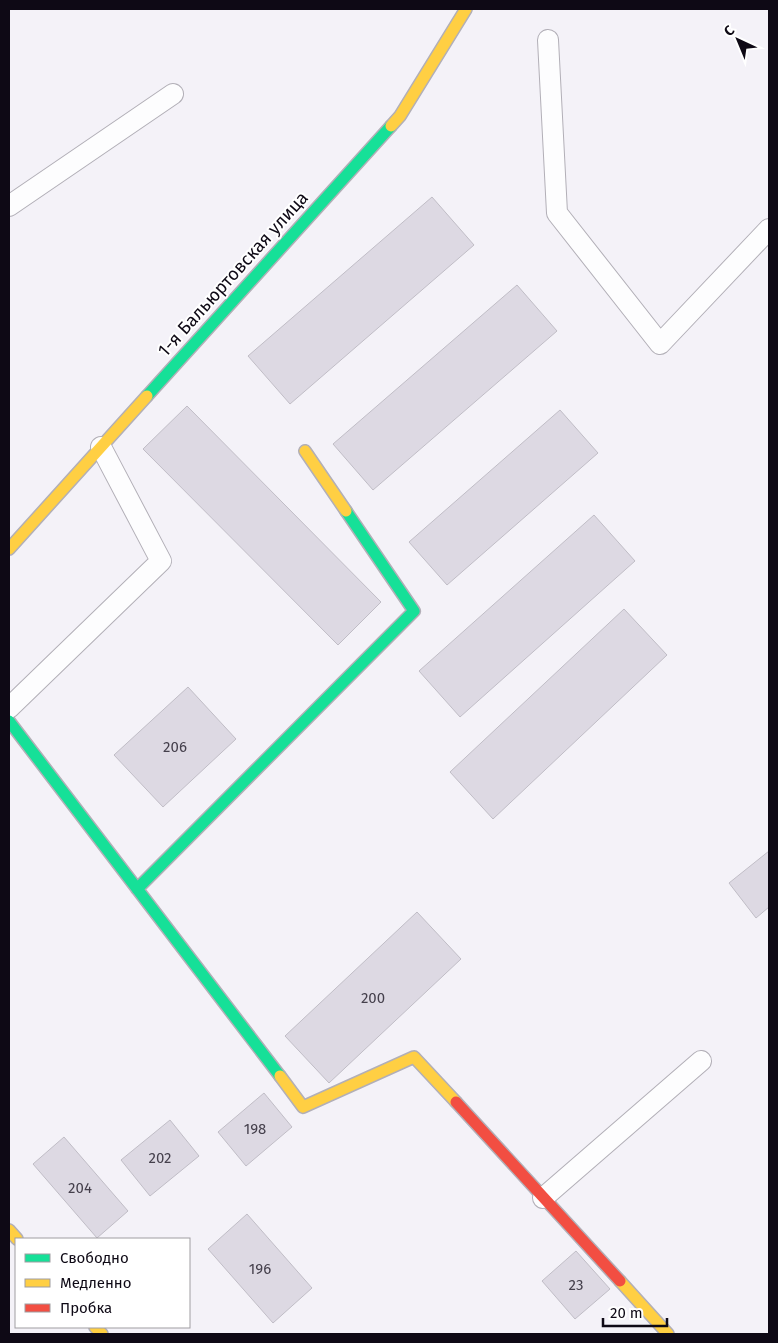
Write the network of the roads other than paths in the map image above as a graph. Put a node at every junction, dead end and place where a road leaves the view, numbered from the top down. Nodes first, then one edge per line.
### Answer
1 (466, 9) edge
2 (548, 40) dead end
3 (173, 94) dead end
4 (9, 206) edge
5 (769, 228) edge
6 (101, 447) junction
7 (304, 451) dead end
8 (9, 549) edge
9 (9, 708) edge
10 (9, 721) edge
11 (137, 889) junction
12 (701, 1061) dead end
13 (543, 1198) junction
14 (668, 1334) edge

1 - 6 street, 1-я Бальюртовская улица
2 - 5 street
3 - 4 street
6 - 8 street, 1-я Бальюртовская улица
6 - 9 street
7 - 11 street
10 - 11 street
11 - 13 street
12 - 13 street
13 - 14 street

